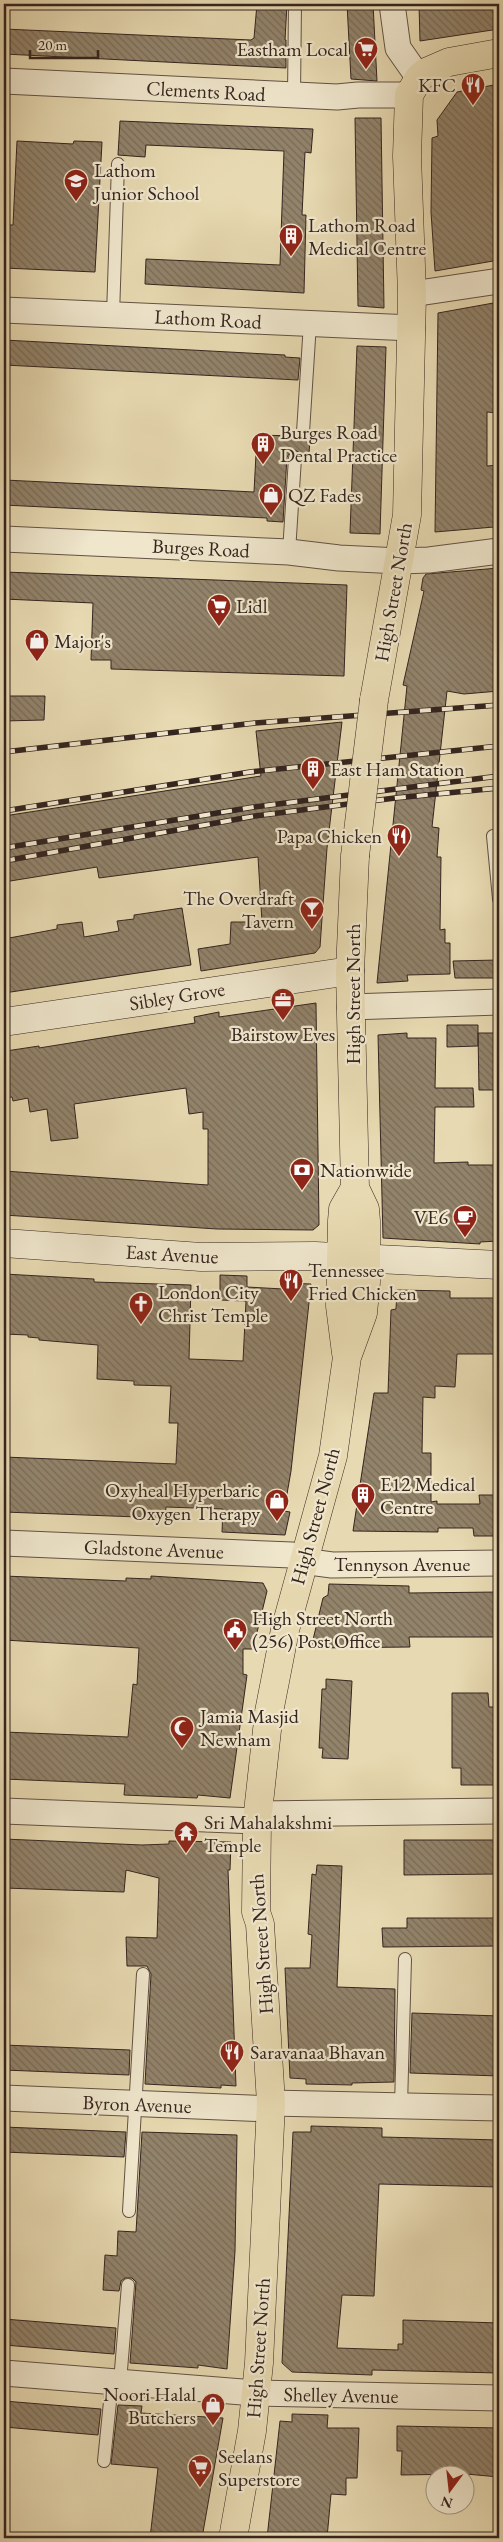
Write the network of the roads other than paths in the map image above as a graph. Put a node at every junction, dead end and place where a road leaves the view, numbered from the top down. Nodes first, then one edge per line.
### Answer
1 (295, 4) edge
2 (392, 4) edge
3 (499, 53) edge
4 (4, 81) edge
5 (414, 87) junction
6 (294, 95) junction
7 (118, 164) dead end
8 (499, 281) edge
9 (412, 294) junction
10 (4, 310) edge
11 (113, 315) junction
12 (310, 323) junction
13 (412, 328) junction
14 (303, 432) dead end
15 (295, 458) dead end
16 (4, 538) edge
17 (289, 552) junction
18 (499, 552) edge
19 (399, 561) junction
20 (493, 836) dead end
21 (499, 899) edge
22 (350, 971) junction
23 (499, 1002) edge
24 (350, 1007) junction
25 (4, 1022) edge
26 (4, 1243) edge
27 (354, 1259) junction
28 (499, 1265) edge
29 (4, 1543) edge
30 (305, 1559) junction
31 (499, 1563) edge
32 (4, 1811) edge
33 (499, 1811) edge
34 (257, 1818) junction
35 (405, 1959) dead end
36 (143, 1974) dead end
37 (4, 2098) edge
38 (134, 2104) junction
39 (271, 2106) junction
40 (401, 2106) junction
41 (499, 2108) edge
42 (129, 2210) dead end
43 (128, 2285) dead end
44 (4, 2373) edge
45 (116, 2382) junction
46 (255, 2393) junction
47 (499, 2398) edge
48 (104, 2461) dead end
49 (233, 2538) edge

1 - 6 lane
2 - 5 street
3 - 5 main road
4 - 6 street, Clements Road
5 - 6 street, Clements Road
5 - 9 main road, High Street North
7 - 11 lane
8 - 9 street
9 - 13 main road, High Street North
10 - 11 street, Lathom Road
11 - 12 street, Lathom Road
12 - 13 street, Lathom Road
12 - 14 lane
13 - 19 main road, High Street North
15 - 17 lane
16 - 17 street, Burges Road
17 - 19 street, Burges Road
18 - 19 street, Burges Road
19 - 22 main road, High Street North, bridge
20 - 21 lane
22 - 24 main road, High Street North
22 - 25 main road, Sibley Grove
23 - 24 street
24 - 27 main road, High Street North
26 - 27 main road, East Avenue
27 - 28 main road, East Avenue
27 - 30 main road, High Street North
29 - 30 street, Gladstone Avenue
30 - 31 street, Tennyson Avenue
30 - 34 main road, High Street North
32 - 34 street
33 - 34 street
34 - 39 main road, High Street North
35 - 40 lane
36 - 38 lane
37 - 38 street, Byron Avenue
38 - 39 street, Byron Avenue
38 - 42 lane
39 - 40 street, Byron Avenue
39 - 46 main road, High Street North
40 - 41 street, Byron Avenue
43 - 45 lane
44 - 45 street, Shelley Avenue
45 - 46 street, Shelley Avenue
45 - 48 lane
46 - 47 street, Shelley Avenue
46 - 49 main road, High Street North

